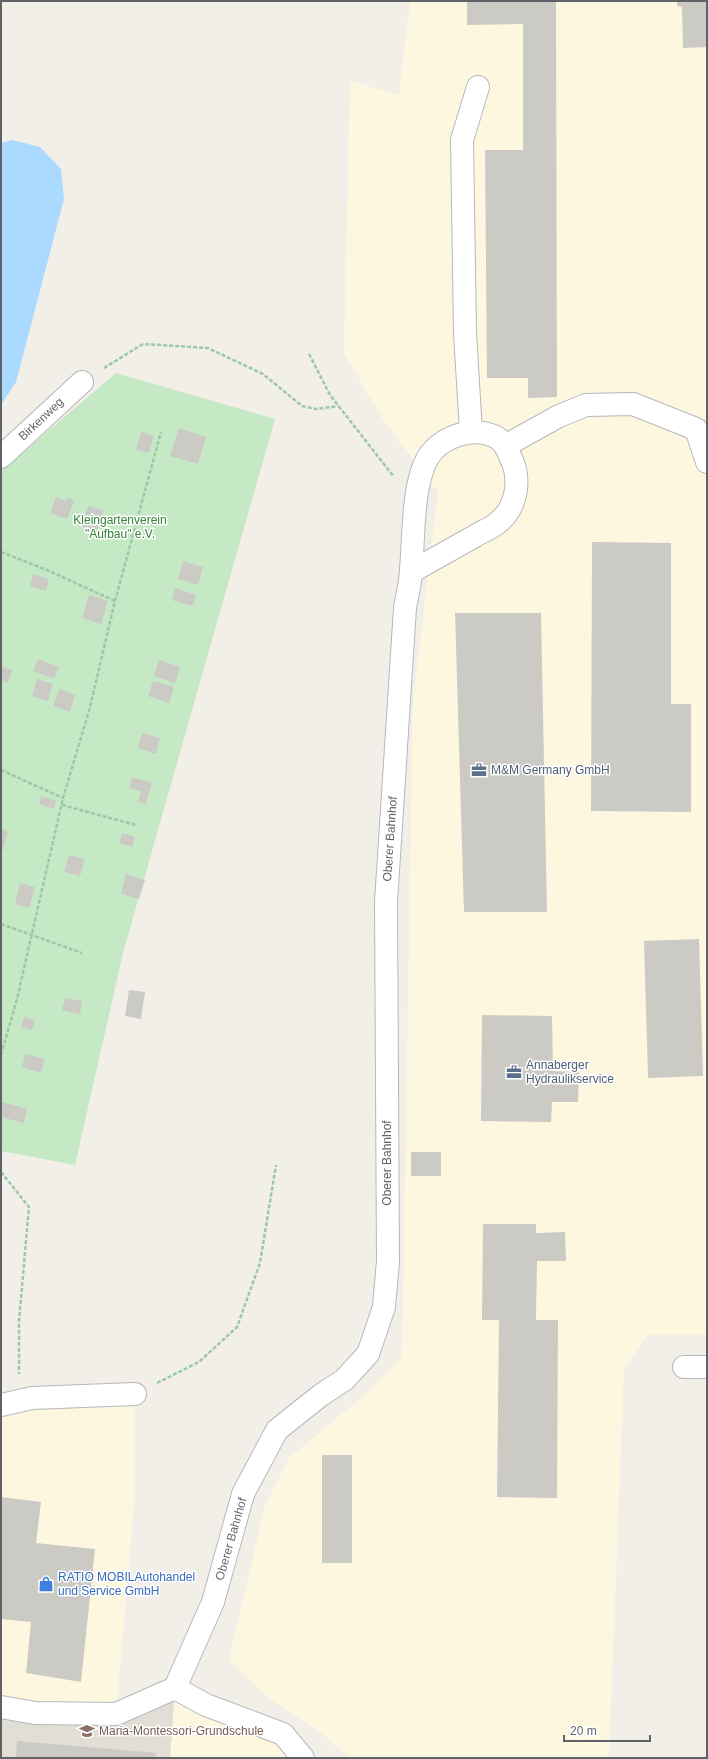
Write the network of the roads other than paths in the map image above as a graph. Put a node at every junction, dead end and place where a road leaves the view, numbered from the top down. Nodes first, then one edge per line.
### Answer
1 (478, 87) dead end
2 (82, 382) road end
3 (471, 432) junction
4 (505, 446) junction
5 (1, 457) edge
6 (707, 462) edge
7 (411, 572) junction
8 (684, 1367) dead end
9 (707, 1367) edge
10 (135, 1394) road end
11 (11, 1403) edge
12 (175, 1688) junction
13 (1, 1707) edge
14 (303, 1758) edge

1 - 3 street
2 - 5 street, Birkenweg
3 - 4 street
3 - 7 street, Oberer Bahnhof
4 - 6 street
4 - 7 street
7 - 12 street, Oberer Bahnhof
8 - 9 street
10 - 11 street
12 - 13 street
12 - 14 street

